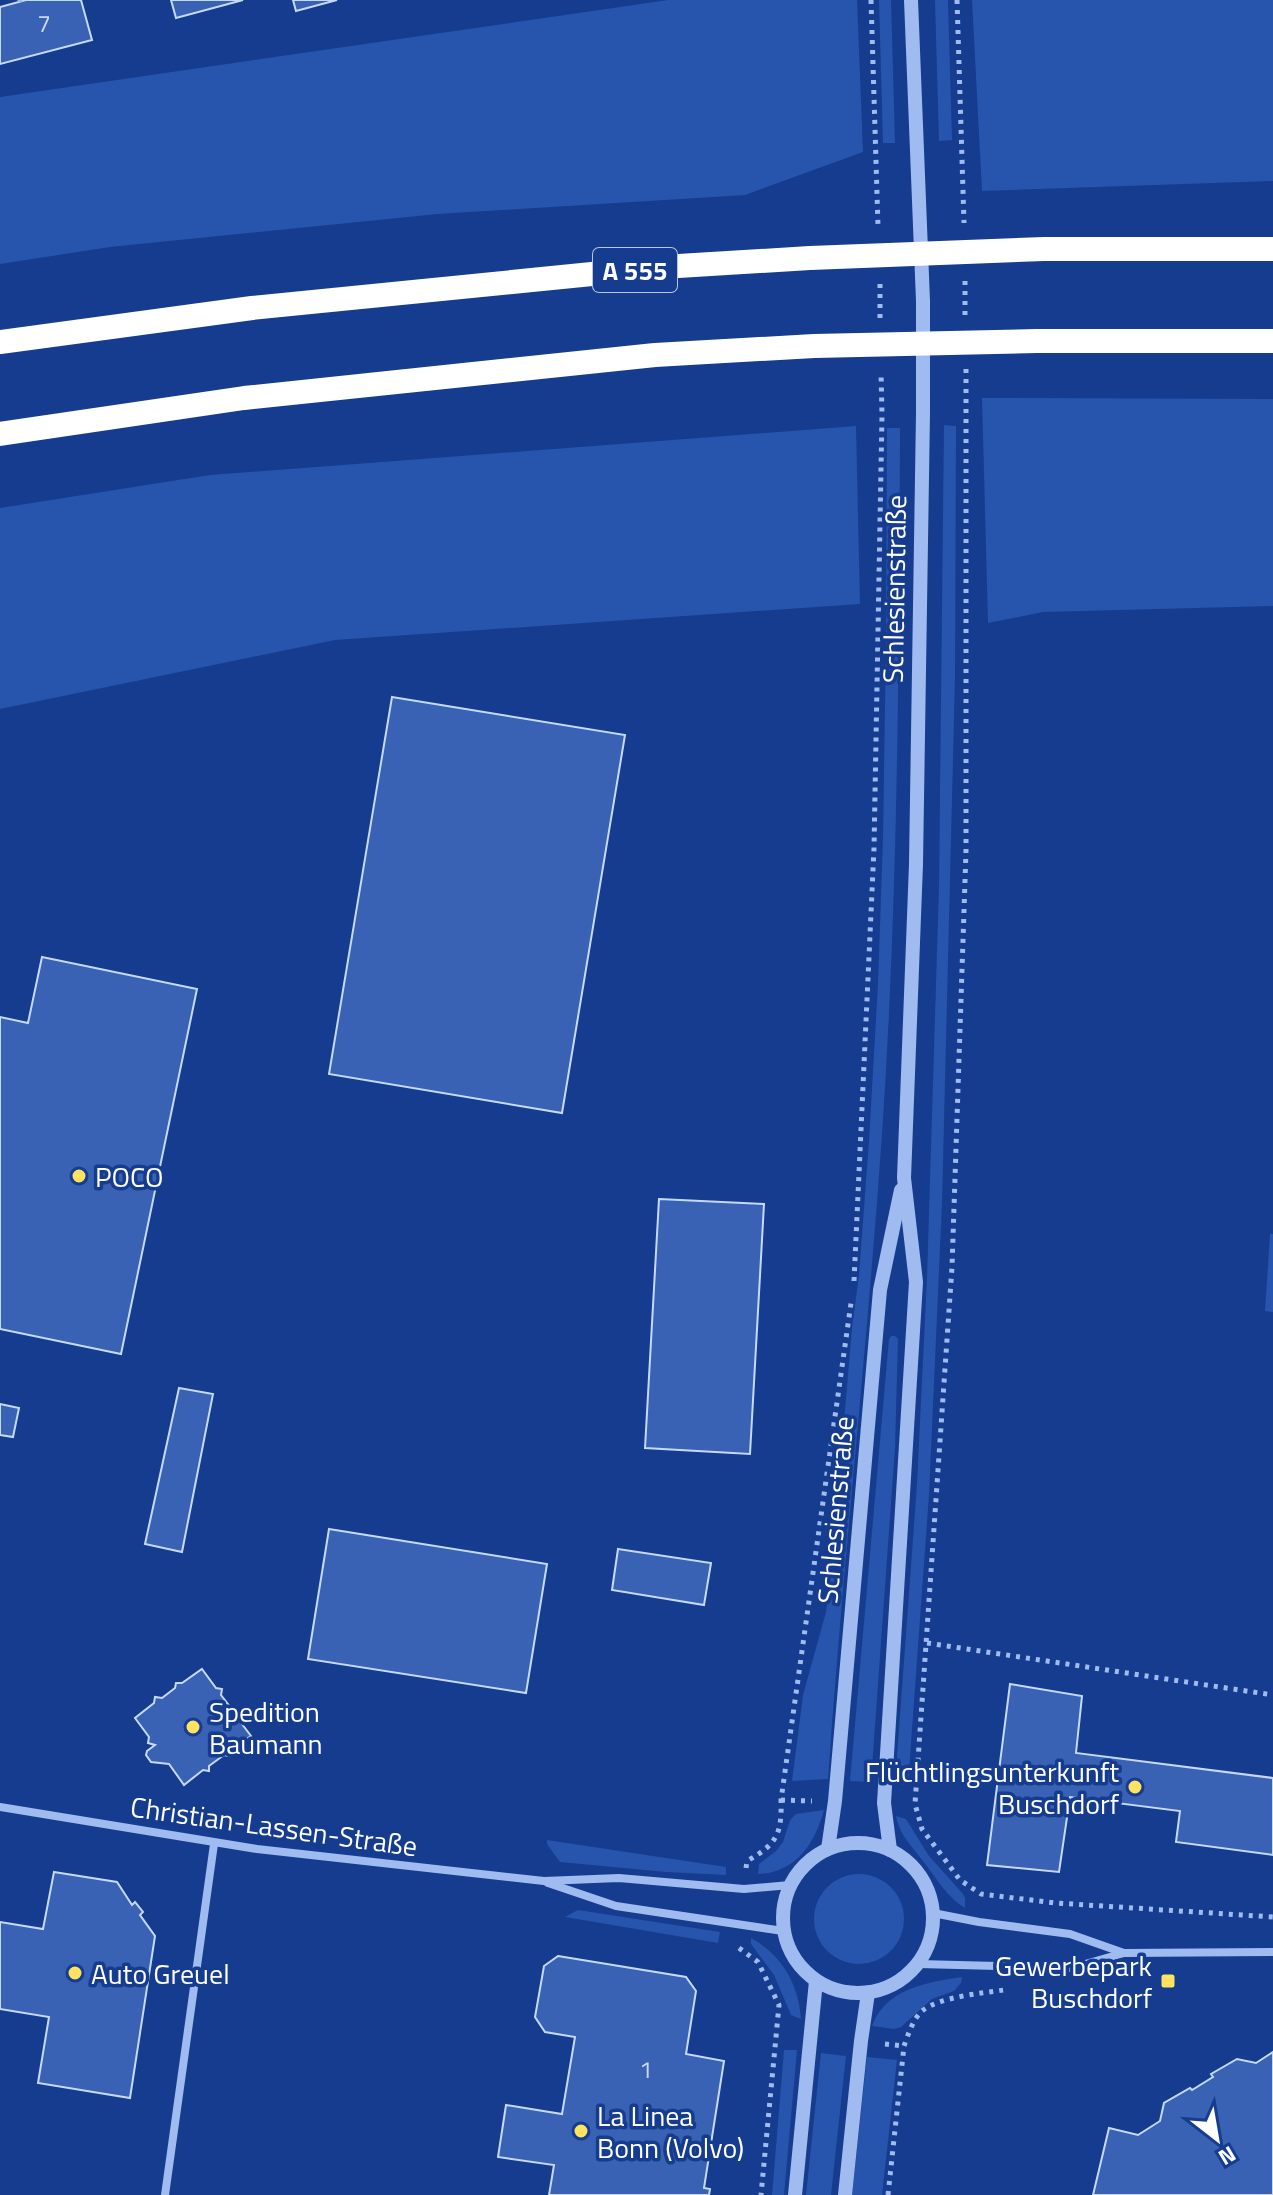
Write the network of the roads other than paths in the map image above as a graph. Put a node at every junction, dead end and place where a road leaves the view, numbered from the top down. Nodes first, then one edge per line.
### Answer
1 (911, 0) edge
2 (1273, 249) edge
3 (1273, 341) edge
4 (0, 342) edge
5 (0, 434) edge
6 (904, 1178) junction
7 (0, 1807) edge
8 (214, 1844) junction
9 (828, 1849) junction
10 (890, 1850) junction
11 (544, 1881) junction
12 (790, 1885) junction
13 (933, 1913) junction
14 (783, 1931) junction
15 (1273, 1952) edge
16 (1124, 1953) junction
17 (918, 1964) junction
18 (816, 1981) junction
19 (868, 1993) junction
20 (165, 2195) edge
21 (795, 2195) edge
22 (845, 2195) edge

1 - 6 street, Schlesienstraße
2 - 4 highway, A 555
3 - 5 highway
6 - 9 street, Schlesienstraße
6 - 10 street, Schlesienstraße
7 - 8 street, Christian-Lassen-Straße
8 - 11 street, Christian-Lassen-Straße
8 - 20 street
9 - 10 street
9 - 12 street
10 - 13 street
11 - 12 street, Christian-Lassen-Straße
11 - 14 street, Christian-Lassen-Straße
12 - 14 street
13 - 16 street
13 - 17 street
14 - 18 street
15 - 16 street
16 - 17 street
17 - 19 street
18 - 19 street
18 - 21 street
19 - 22 street

